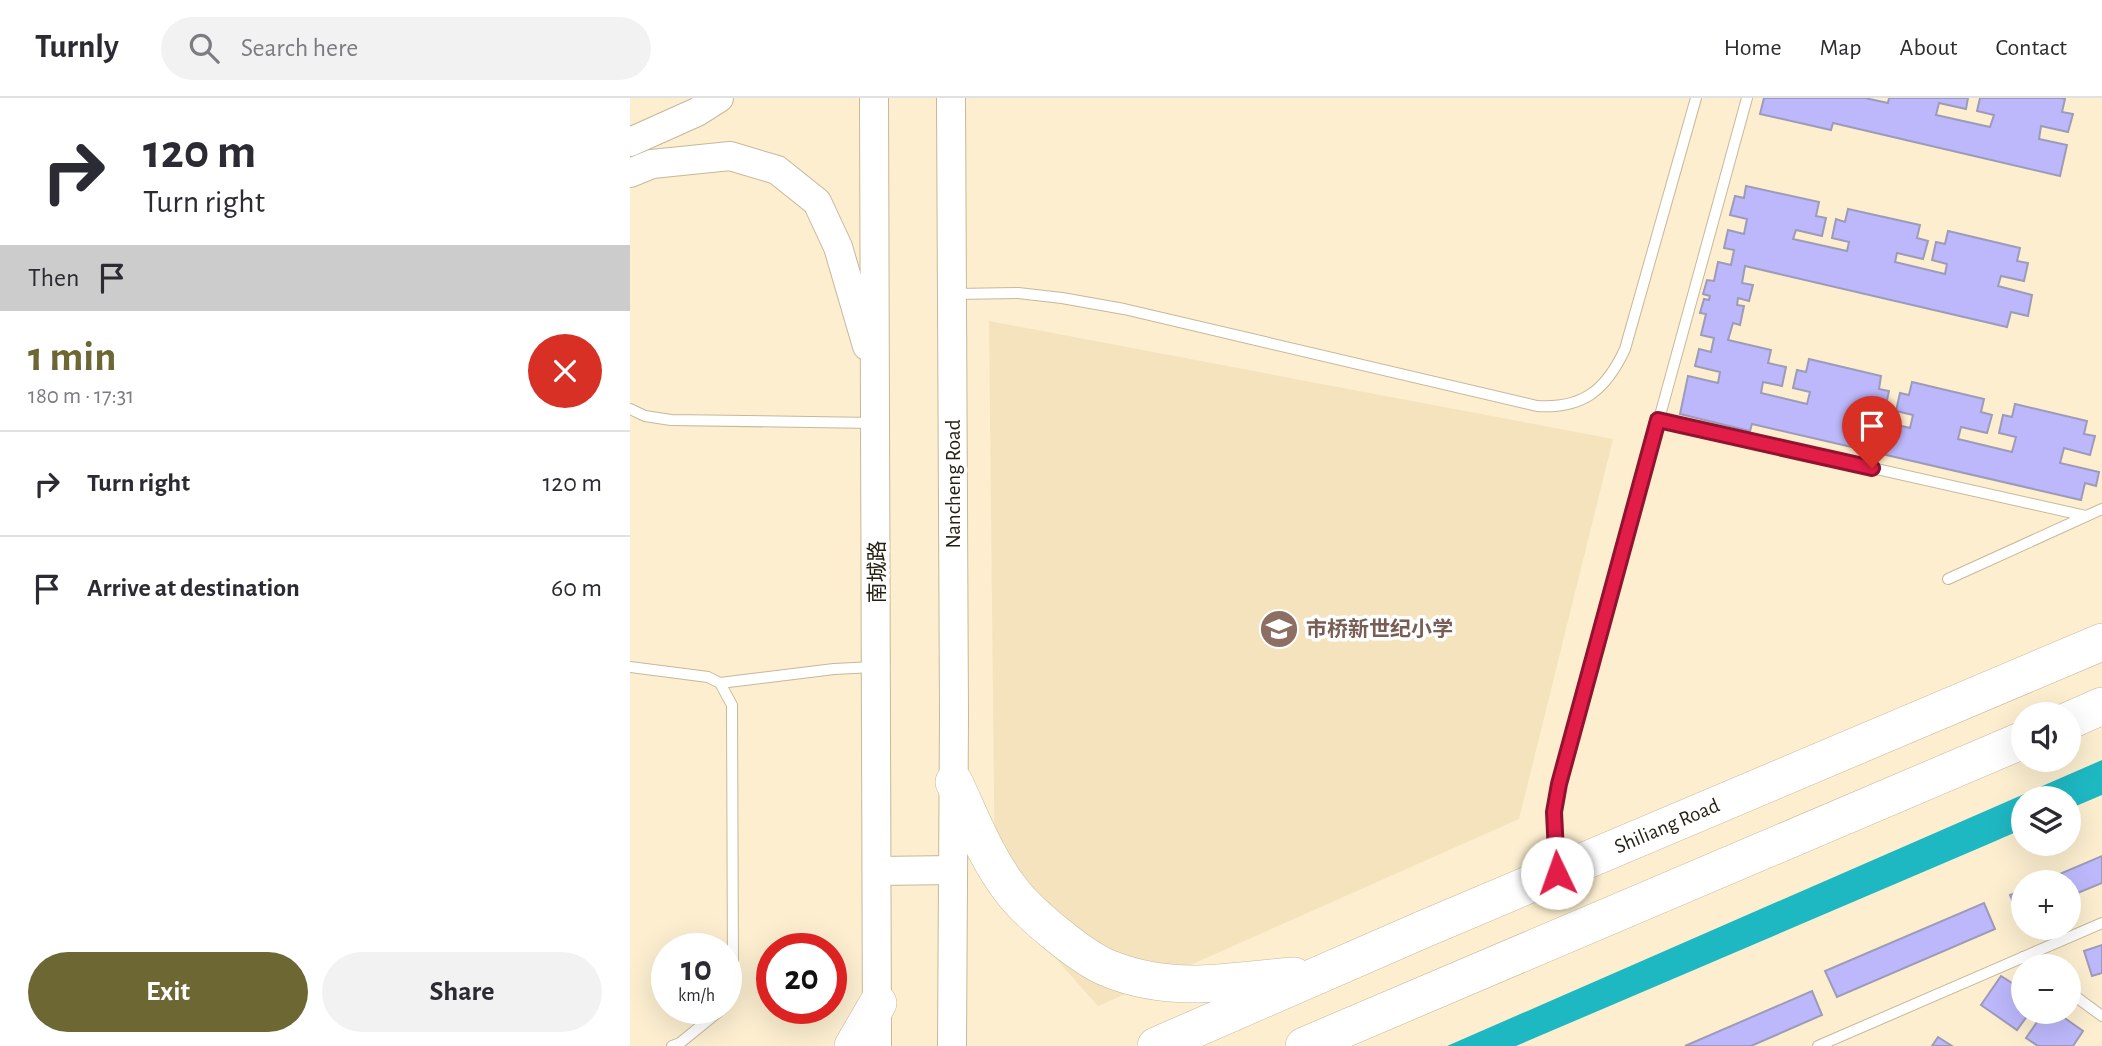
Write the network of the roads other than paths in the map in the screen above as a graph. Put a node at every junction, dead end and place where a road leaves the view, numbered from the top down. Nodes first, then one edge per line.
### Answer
1 (719, 98) edge
2 (874, 98) edge
3 (951, 98) edge
4 (1696, 98) edge
5 (1747, 98) edge
6 (634, 140) edge
7 (641, 168) edge
8 (952, 294) junction
9 (876, 372) junction
10 (630, 409) edge
11 (1658, 420) junction
12 (876, 423) junction
13 (2102, 509) edge
14 (2086, 516) junction
15 (1948, 579) dead end
16 (2102, 642) edge
17 (630, 667) edge
18 (877, 667) junction
19 (720, 683) junction
20 (2102, 706) edge
21 (2081, 715) edge
22 (2011, 745) edge
23 (954, 782) junction
24 (953, 870) junction
25 (878, 871) junction
26 (1557, 873) junction
27 (2102, 923) edge
28 (733, 933) edge
29 (2030, 954) edge
30 (2011, 962) edge
31 (1323, 973) junction
32 (2081, 1001) edge
33 (878, 1003) junction
34 (2102, 1016) edge
35 (703, 1024) edge
36 (672, 1046) edge
37 (853, 1046) edge
38 (877, 1046) edge
39 (952, 1046) edge
40 (1156, 1046) edge
41 (1304, 1046) edge
42 (1818, 1046) edge

1 - 6 street
2 - 9 street, 南城路
3 - 8 street, Nancheng Road
4 - 8 lane
5 - 11 lane
6 - 7 street
7 - 9 street
8 - 23 street, Nancheng Road
9 - 12 street, 南城路
10 - 12 lane
11 - 14 lane
11 - 26 lane
12 - 18 street, 南城路
13 - 14 lane
14 - 15 lane
16 - 26 highway, Shiliang Road
17 - 19 lane
18 - 19 lane
18 - 25 street, 南城路
19 - 28 lane
20 - 21 highway
22 - 41 highway
23 - 24 street, Nancheng Road
23 - 31 highway
24 - 25 street
24 - 39 street, Nancheng Road
25 - 33 street, 南城路
26 - 31 highway, Shiliang Road
27 - 29 lane
30 - 42 lane
31 - 40 highway, Shiliang Road
32 - 34 lane
33 - 37 highway
33 - 38 street, 南城路
35 - 36 lane

